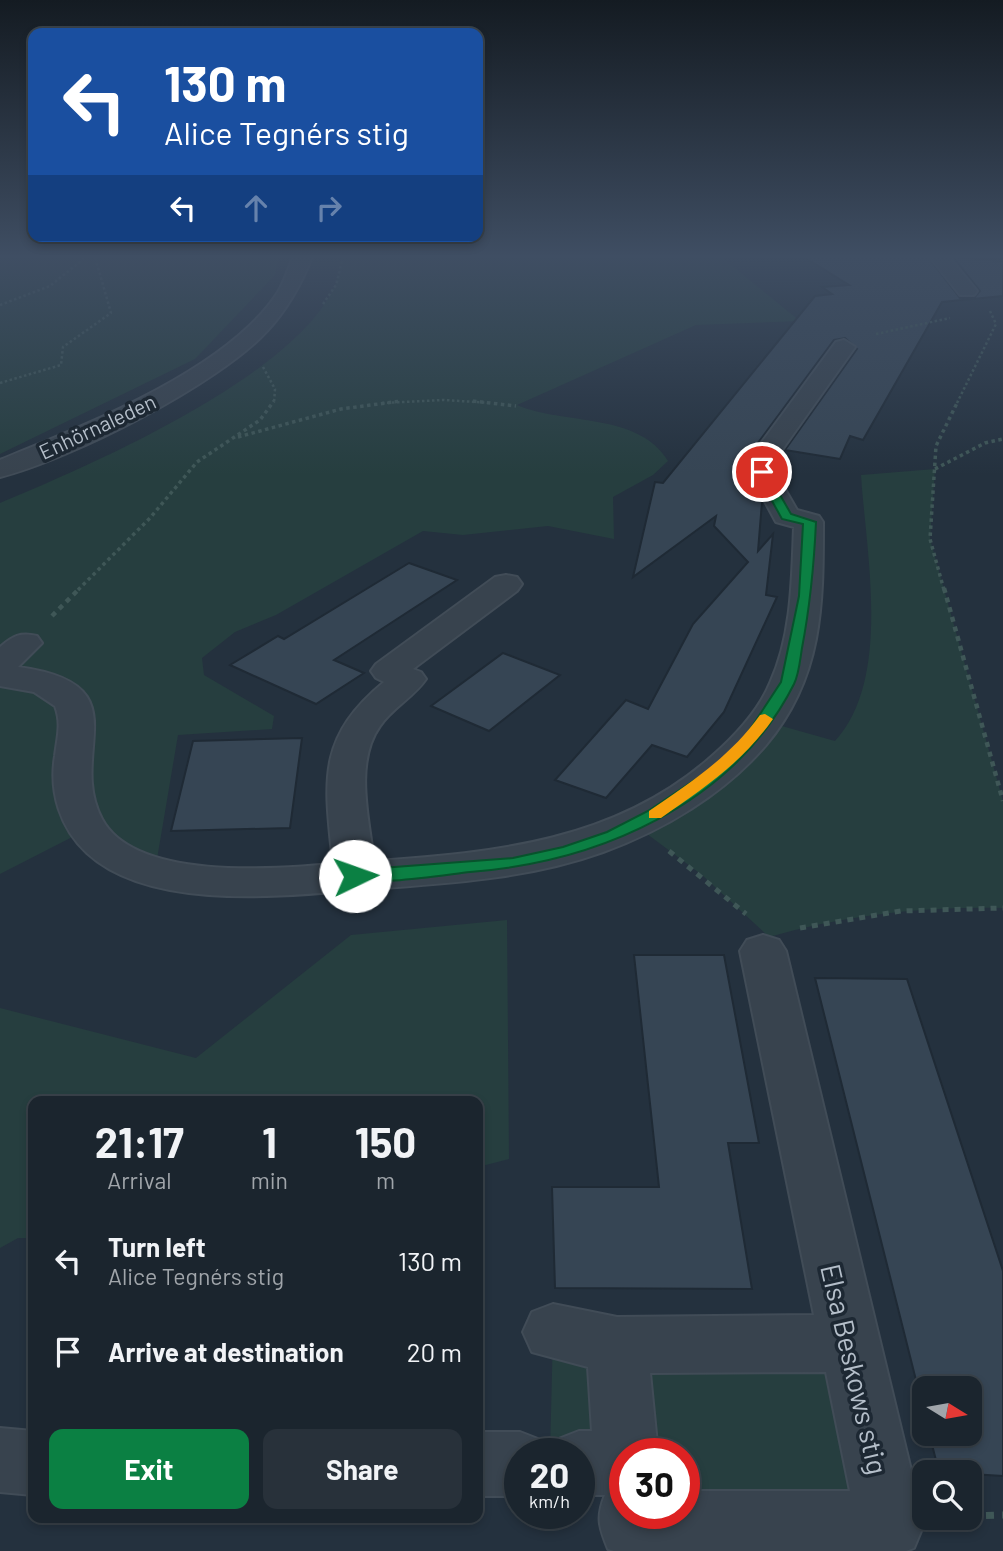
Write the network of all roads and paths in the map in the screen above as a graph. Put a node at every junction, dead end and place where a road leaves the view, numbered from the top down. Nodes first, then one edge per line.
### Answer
1 (87, 329) edge
2 (255, 329) edge
3 (899, 329) edge
4 (993, 329) edge
5 (844, 347) joint
6 (263, 367) dead end
7 (0, 383) edge
8 (516, 406) dead end
9 (1003, 439) edge
10 (230, 440) junction
11 (935, 469) junction
12 (0, 470) edge
13 (506, 584) dead end
14 (13, 654) edge
15 (0, 676) edge
16 (1003, 802) edge
17 (702, 875) dead end
18 (355, 876) junction
19 (1003, 908) edge
20 (770, 934) junction
21 (553, 1332) dead end
22 (849, 1343) junction
23 (617, 1345) junction
24 (625, 1438) edge
25 (0, 1460) edge
26 (28, 1463) edge
27 (483, 1464) edge
28 (504, 1464) edge
29 (1003, 1515) edge
30 (982, 1516) edge
31 (700, 1525) edge

1 - 7 path
2 - 12 street, Enhörnaleden
3 - 5 path
4 - 11 path
5 - 18 street
6 - 10 path
8 - 10 path
9 - 11 path
10 - 14 path
11 - 16 path
13 - 18 street
15 - 18 street
17 - 20 path
19 - 20 path
20 - 22 street, Elsa Beskows stig
21 - 23 street
22 - 23 street
22 - 31 street, Elsa Beskows stig
23 - 24 street
25 - 26 street
27 - 28 street
29 - 30 path

